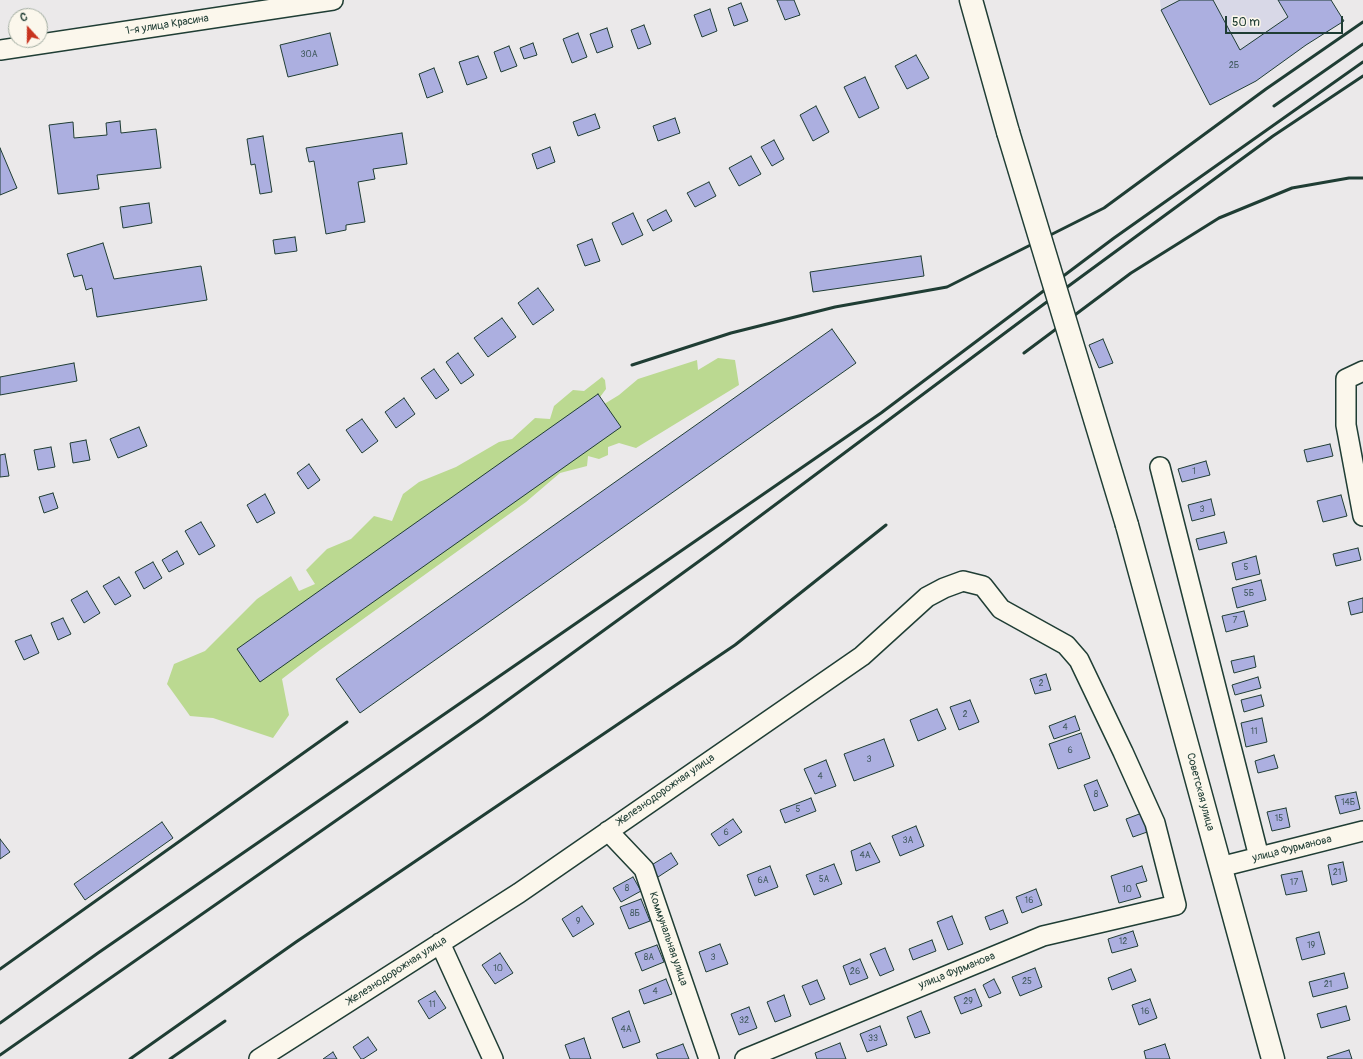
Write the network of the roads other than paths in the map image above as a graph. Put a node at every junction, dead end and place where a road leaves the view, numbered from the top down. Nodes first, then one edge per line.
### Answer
1 (333, 0) edge
2 (971, 0) edge
3 (0, 50) edge
4 (1363, 371) edge
5 (1160, 467) dead end
6 (1363, 516) edge
7 (608, 831) junction
8 (1363, 831) edge
9 (1259, 857) junction
10 (1220, 867) junction
11 (1176, 905) joint
12 (440, 943) junction
13 (259, 1059) edge
14 (493, 1059) edge
15 (709, 1059) edge
16 (746, 1059) edge
17 (1273, 1059) edge

1 - 3 street, 1-я улица Красина
2 - 10 main road, Советская улица, bridge
4 - 6 street
5 - 9 street
7 - 11 street, Железнодорожная улица
7 - 12 street, Железнодорожная улица
7 - 15 street, Коммунальная улица
8 - 9 street, улица Фурманова
9 - 10 street, улица Фурманова
10 - 17 main road, Советская улица
11 - 16 street, улица Фурманова
12 - 13 street, Железнодорожная улица
12 - 14 street

